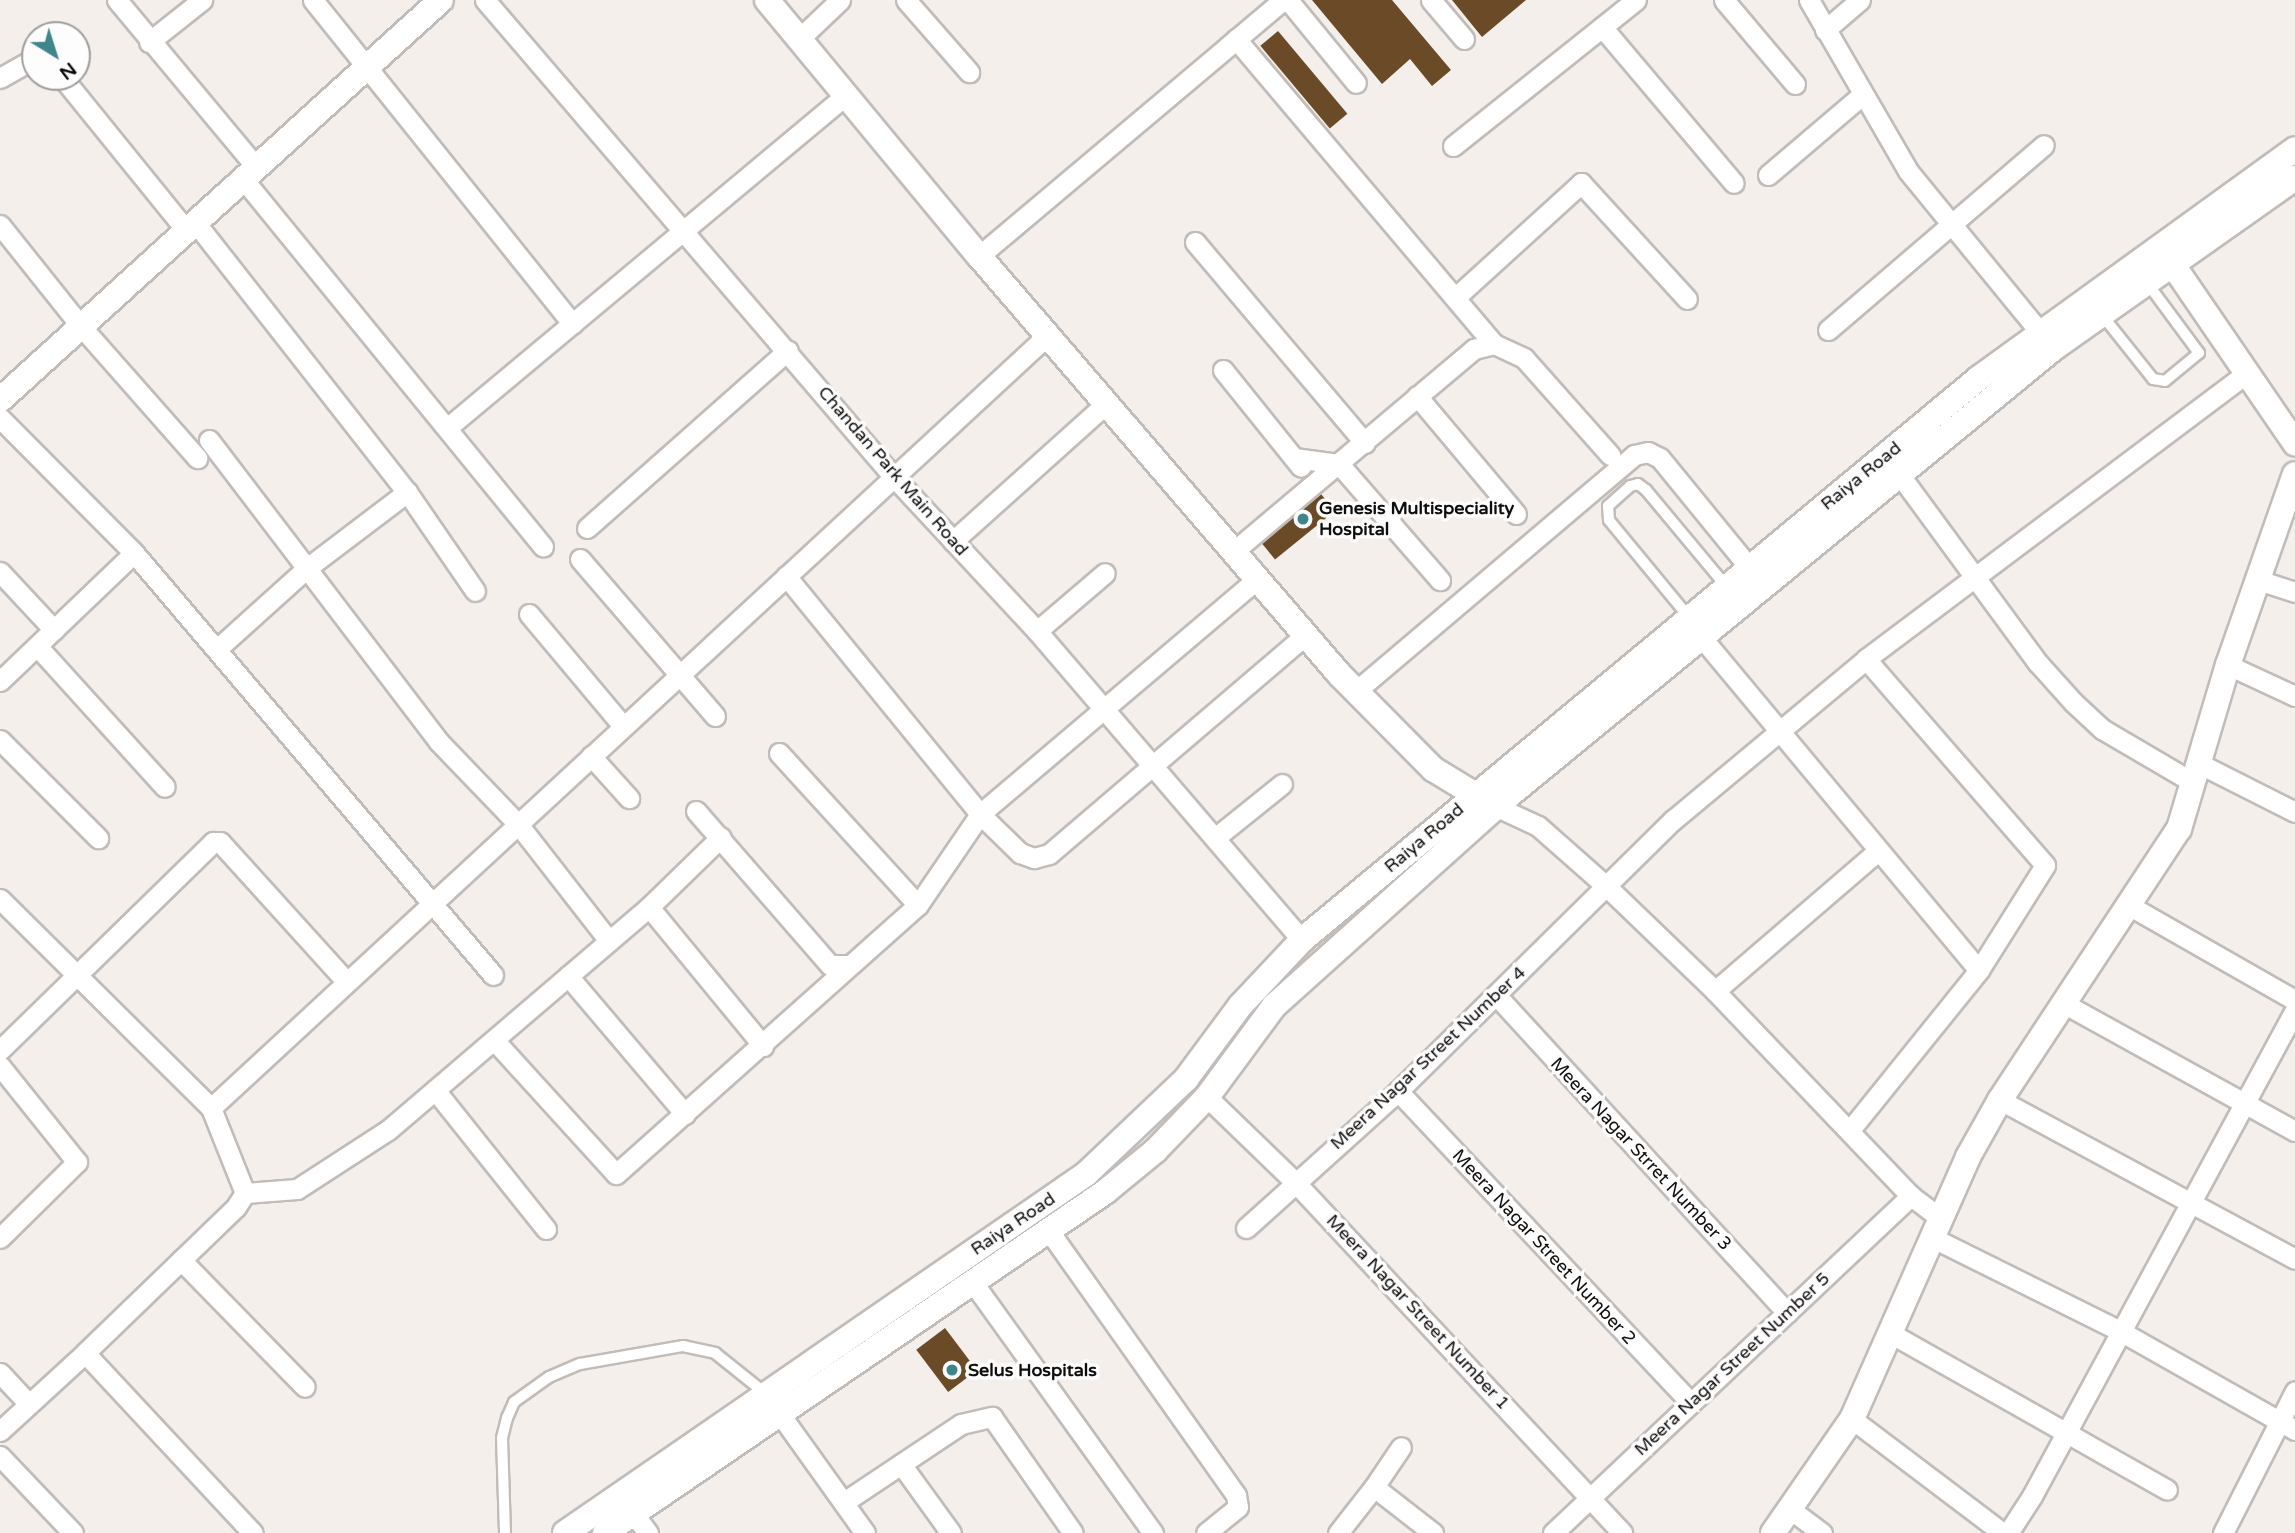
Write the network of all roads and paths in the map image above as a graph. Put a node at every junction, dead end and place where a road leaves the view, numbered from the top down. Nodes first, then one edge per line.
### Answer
1 (117, 0) edge
2 (202, 0) edge
3 (313, 0) edge
4 (485, 0) edge
5 (767, 0) edge
6 (840, 0) edge
7 (906, 0) edge
8 (1286, 0) edge
9 (1431, 0) edge
10 (1636, 0) edge
11 (1724, 0) edge
12 (1809, 0) edge
13 (1860, 0) edge
14 (438, 1) edge
15 (1602, 27) junction
16 (1825, 30) junction
17 (1464, 39) dead end
18 (798, 40) junction
19 (1236, 40) junction
20 (149, 41) junction
21 (21, 66) edge
22 (364, 67) junction
23 (968, 72) dead end
24 (0, 78) edge
25 (1356, 83) dead end
26 (1795, 84) dead end
27 (74, 91) edge
28 (846, 95) junction
29 (1862, 95) junction
30 (2044, 145) dead end
31 (1453, 146) dead end
32 (2295, 149) edge
33 (251, 174) junction
34 (1768, 175) dead end
35 (2295, 178) edge
36 (1734, 183) dead end
37 (1948, 224) junction
38 (0, 225) edge
39 (190, 226) junction
40 (682, 231) junction
41 (1195, 242) dead end
42 (979, 256) junction
43 (2167, 256) junction
44 (2148, 283) junction
45 (1457, 296) junction
46 (1687, 299) dead end
47 (2102, 315) junction
48 (79, 324) junction
49 (573, 324) junction
50 (1828, 330) dead end
51 (1049, 334) junction
52 (2047, 340) junction
53 (1494, 344) junction
54 (788, 350) junction
55 (1223, 370) dead end
56 (2245, 374) junction
57 (1417, 396) junction
58 (0, 400) edge
59 (1107, 403) junction
60 (0, 418) edge
61 (447, 428) junction
62 (209, 440) dead end
63 (1365, 443) junction
64 (2295, 443) edge
65 (1609, 455) dead end
66 (197, 458) dead end
67 (1294, 458) junction
68 (1339, 464) junction
69 (1893, 466) junction
70 (2295, 474) edge
71 (892, 475) junction
72 (1315, 484) junction
73 (407, 492) junction
74 (1516, 514) dead end
75 (587, 528) dead end
76 (953, 541) junction
77 (543, 546) dead end
78 (134, 553) junction
79 (1237, 555) junction
80 (580, 559) dead end
81 (1749, 567) junction
82 (307, 568) junction
83 (0, 572) edge
84 (1105, 573) dead end
85 (786, 576) junction
86 (1975, 577) junction
87 (1257, 579) junction
88 (1440, 580) dead end
89 (2258, 580) junction
90 (1726, 586) junction
91 (475, 590) dead end
92 (2295, 592) edge
93 (1229, 603) junction
94 (528, 614) dead end
95 (1689, 617) junction
96 (54, 630) junction
97 (1037, 631) junction
98 (1305, 635) junction
99 (1702, 638) junction
100 (37, 646) junction
101 (217, 649) junction
102 (1866, 659) junction
103 (2228, 665) junction
104 (678, 674) junction
105 (0, 681) edge
106 (1356, 691) junction
107 (2295, 696) edge
108 (1101, 708) junction
109 (715, 716) dead end
110 (623, 726) junction
111 (1776, 733) junction
112 (0, 740) edge
113 (779, 753) dead end
114 (591, 756) junction
115 (1153, 768) junction
116 (2197, 773) junction
117 (1282, 784) dead end
118 (165, 787) dead end
119 (1474, 796) junction
120 (629, 798) dead end
121 (1497, 807) junction
122 (696, 811) dead end
123 (2295, 813) edge
124 (980, 814) junction
125 (518, 824) junction
126 (721, 837) junction
127 (98, 838) dead end
128 (1215, 838) junction
129 (1878, 851) junction
130 (1605, 885) junction
131 (0, 899) edge
132 (431, 904) junction
133 (918, 905) junction
134 (2130, 906) junction
135 (649, 907) junction
136 (1302, 940) junction
137 (609, 941) junction
138 (849, 965) junction
139 (1979, 970) junction
140 (77, 974) junction
141 (494, 975) dead end
142 (568, 976) junction
143 (347, 982) junction
144 (1715, 991) junction
145 (1496, 995) junction
146 (2295, 1000) edge
147 (2063, 1003) junction
148 (2295, 1010) edge
149 (494, 1040) junction
150 (763, 1046) junction
151 (0, 1050) edge
152 (0, 1066) edge
153 (1186, 1079) junction
154 (435, 1090) junction
155 (1398, 1091) junction
156 (1207, 1097) junction
157 (2000, 1100) junction
158 (2245, 1102) junction
159 (211, 1108) junction
160 (685, 1114) junction
161 (1850, 1130) junction
162 (2295, 1131) edge
163 (1295, 1182) junction
164 (245, 1193) junction
165 (1911, 1196) junction
166 (2189, 1200) junction
167 (1246, 1228) dead end
168 (1937, 1228) junction
169 (546, 1229) dead end
170 (1049, 1231) junction
171 (0, 1238) edge
172 (2295, 1259) edge
173 (181, 1260) junction
174 (974, 1284) junction
175 (1787, 1313) junction
176 (2120, 1331) junction
177 (1890, 1333) junction
178 (85, 1353) junction
179 (0, 1373) edge
180 (305, 1387) dead end
181 (2295, 1391) edge
182 (765, 1394) junction
183 (29, 1404) junction
184 (1690, 1404) junction
185 (781, 1414) junction
186 (1852, 1419) junction
187 (2286, 1426) edge
188 (0, 1431) edge
189 (2065, 1435) junction
190 (1401, 1447) dead end
191 (0, 1456) edge
192 (901, 1464) junction
193 (1374, 1487) junction
194 (2167, 1490) dead end
195 (1590, 1498) junction
196 (844, 1502) junction
197 (1790, 1509) junction
198 (633, 1513) junction
199 (73, 1533) edge
200 (253, 1533) edge
201 (505, 1533) edge
202 (565, 1533) edge
203 (606, 1533) edge
204 (648, 1533) edge
205 (865, 1533) edge
206 (951, 1533) edge
207 (1073, 1533) edge
208 (1153, 1533) edge
209 (1206, 1533) edge
210 (1338, 1533) edge
211 (1433, 1533) edge
212 (1553, 1533) edge
213 (1622, 1533) edge
214 (1773, 1533) edge
215 (1822, 1533) edge
216 (2006, 1533) edge
217 (2223, 1533) edge

1 - 20 street
2 - 20 street
3 - 22 street
4 - 40 street, Chandan Park Main Road
5 - 18 street
6 - 18 street
7 - 23 street
8 - 19 street
8 - 25 street
9 - 17 street
10 - 15 street
11 - 26 street
12 - 16 street
13 - 16 street
14 - 22 street
15 - 31 street
15 - 36 street
16 - 29 street
18 - 28 street
19 - 42 street
19 - 45 street
20 - 33 street
21 - 24 street
22 - 33 street
22 - 49 street
27 - 39 street
28 - 40 street
28 - 42 street
29 - 34 street
29 - 37 street
30 - 37 street
32 - 43 street, Raiya Road
33 - 39 street
33 - 61 street
35 - 43 street, Raiya Road
37 - 50 street
37 - 52 street
38 - 48 street
39 - 48 street
39 - 73 street
40 - 49 street
40 - 54 street, Chandan Park Main Road
41 - 63 street
42 - 51 street
43 - 44 street, Raiya Road
43 - 52 street, Raiya Road
43 - 56 street
44 - 47 street, Raiya Road
44 - 47 lane
45 - 46 street
45 - 53 street
47 - 52 street, Raiya Road
48 - 58 street
48 - 66 street
49 - 61 street
51 - 59 street
51 - 71 street
52 - 69 street, Raiya Road
53 - 57 street
53 - 65 street
54 - 71 street, Chandan Park Main Road
54 - 75 street
55 - 67 street
56 - 64 street
56 - 86 street, Meera Nagar Street Number 4
57 - 63 street
57 - 74 street
59 - 76 street
59 - 79 street
60 - 78 street
61 - 77 street
62 - 82 street
63 - 68 street
67 - 68 street
67 - 72 street
68 - 72 street
68 - 88 street
69 - 81 street, Raiya Road
69 - 86 street
69 - 99 street, Raiya Road
70 - 89 street
71 - 76 street, Chandan Park Main Road
71 - 85 street
72 - 79 street
73 - 82 street
73 - 91 street
76 - 97 street, Chandan Park Main Road
78 - 96 street
78 - 101 street
79 - 87 street
79 - 93 street
80 - 104 street
81 - 90 street, Raiya Road
81 - 106 street
82 - 101 street
82 - 125 street
83 - 96 street
84 - 97 street
85 - 104 street
85 - 124 street
86 - 102 street, Meera Nagar Street Number 4
86 - 116 street
87 - 93 street
87 - 98 street
89 - 92 street
89 - 103 street
90 - 95 street, Raiya Road
90 - 95 lane
93 - 108 street
94 - 110 street
95 - 119 street, Raiya Road
96 - 100 street
97 - 108 street, Chandan Park Main Road
98 - 106 street
98 - 115 street
99 - 111 street
99 - 121 street, Raiya Road
100 - 105 street
100 - 118 street
101 - 132 street
102 - 111 street, Meera Nagar Street Number 4
102 - 139 street
103 - 107 street
103 - 116 street
104 - 109 street
104 - 110 street
106 - 119 street
108 - 115 street, Chandan Park Main Road
108 - 124 street
110 - 114 street
111 - 129 street
111 - 130 street, Meera Nagar Street Number 4
112 - 127 street
113 - 133 street
114 - 120 street
114 - 125 street
115 - 124 street
115 - 128 street, Chandan Park Main Road
116 - 123 street
116 - 134 street
117 - 128 street
119 - 121 street
119 - 136 street, Raiya Road
121 - 130 street
121 - 156 street, Raiya Road
122 - 126 street
124 - 133 street
125 - 132 street
125 - 137 street
126 - 135 street
126 - 138 street
128 - 136 street, Chandan Park Main Road
129 - 139 street
129 - 144 street
130 - 144 street
130 - 145 street, Meera Nagar Street Number 4
131 - 140 street
132 - 141 street
132 - 143 street
133 - 138 street
134 - 146 street
134 - 147 street
135 - 137 street
135 - 150 street
136 - 153 street, Raiya Road
137 - 142 street
138 - 150 street
139 - 161 street
140 - 143 street
140 - 151 street
140 - 159 street
142 - 149 street
142 - 160 street
143 - 159 street
144 - 161 street
145 - 155 street, Meera Nagar Street Number 4
145 - 175 street, Meera Nagar Strret Number 3
147 - 157 street
147 - 158 street
148 - 158 street
149 - 154 street
149 - 160 street
150 - 160 street
152 - 171 street
153 - 156 street
153 - 182 street, Raiya Road
154 - 164 street
154 - 169 street
155 - 163 street, Meera Nagar Street Number 4
155 - 184 street, Meera Nagar Street Number 2
156 - 163 street, Meera Nagar Street Number 1
156 - 170 street, Raiya Road
157 - 166 street
157 - 168 street
158 - 162 street
158 - 166 street
159 - 164 street
161 - 165 street
163 - 167 street, Meera Nagar Street Number 4
163 - 195 street, Meera Nagar Street Number 1
164 - 173 street
165 - 168 street
165 - 175 street, Meera Nagar Street Number 5
166 - 172 street
166 - 176 street
168 - 176 street
168 - 177 street
170 - 174 street, Raiya Road
170 - 209 street
173 - 178 street
173 - 180 street
174 - 185 street, Raiya Road
174 - 208 street
175 - 184 street, Meera Nagar Street Number 5
176 - 187 street
176 - 189 street
177 - 186 street
177 - 189 street
178 - 183 street
178 - 200 street
179 - 183 street
181 - 187 street
182 - 185 street
182 - 201 lane
182 - 202 street, Raiya Road
183 - 188 street
184 - 195 street, Meera Nagar Street Number 5
185 - 196 street
185 - 198 street, Raiya Road
186 - 197 street
186 - 216 street
187 - 217 street
189 - 194 street
189 - 216 street
190 - 193 street
191 - 199 street
192 - 196 street
192 - 206 street
192 - 207 street
193 - 210 street
193 - 211 street
195 - 212 street, Meera Nagar Street Number 5
195 - 213 street, Meera Nagar Street Number 1
196 - 205 street
197 - 214 street
197 - 215 street
198 - 203 street, Raiya Road
198 - 204 street

